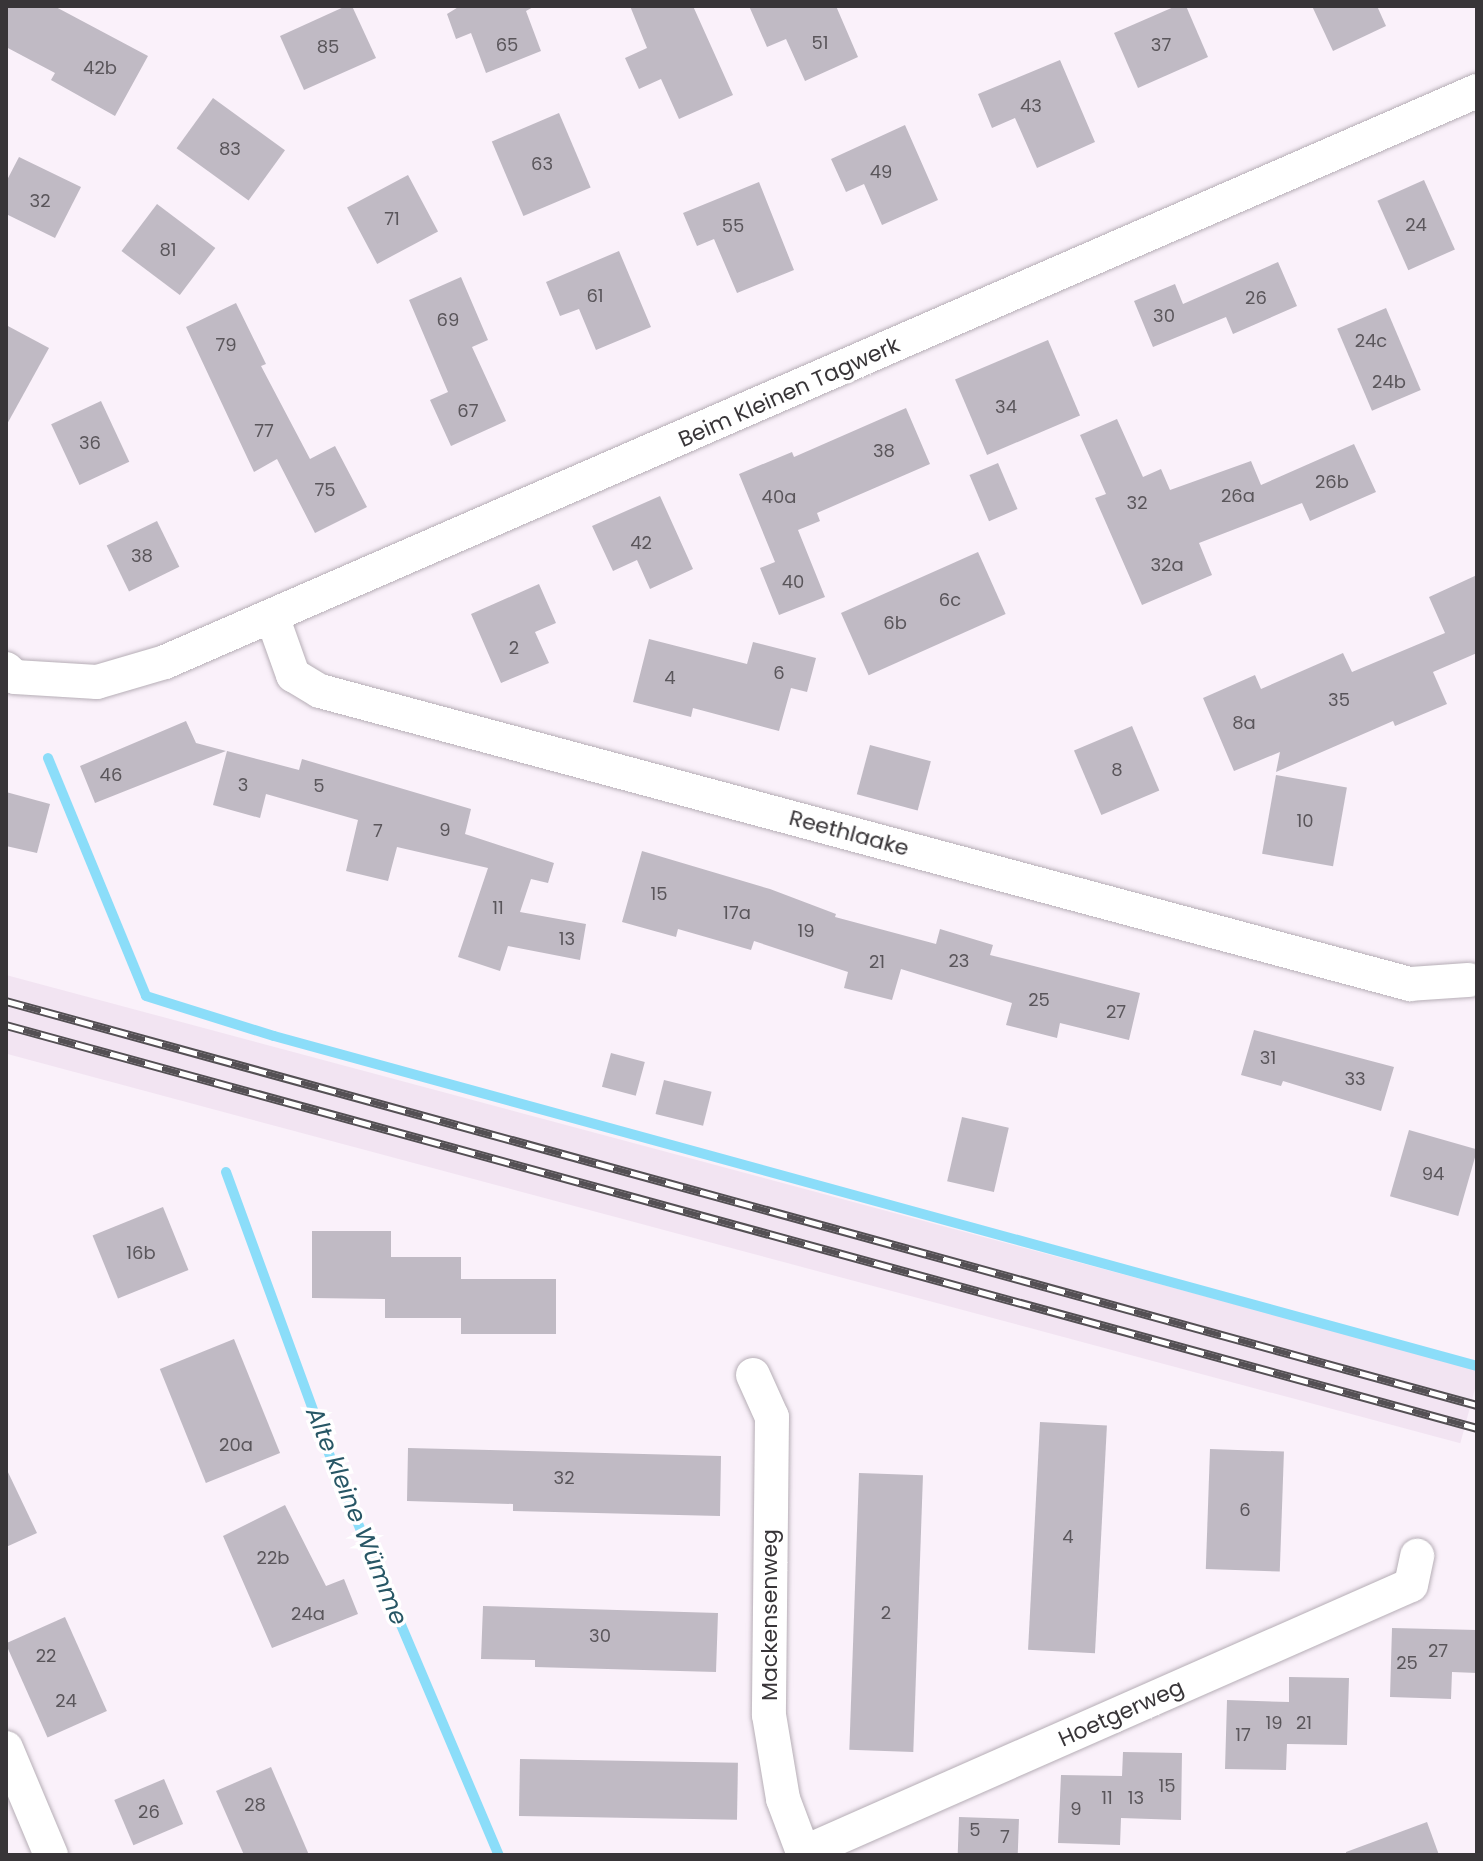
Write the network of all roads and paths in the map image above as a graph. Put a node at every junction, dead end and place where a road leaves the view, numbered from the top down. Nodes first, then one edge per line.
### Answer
1 (1477, 91) edge
2 (272, 616) junction
3 (6, 669) edge
4 (1474, 984) edge
5 (753, 1375) dead end
6 (1417, 1556) dead end
7 (6, 1748) edge
8 (804, 1854) edge
9 (51, 1855) edge

1 - 2 street, Beim Kleinen Tagwerk
2 - 3 street, Beim Kleinen Tagwerk
2 - 4 street, Reethlaake
5 - 8 street, Mackensenweg
6 - 8 street, Hoetgerweg
7 - 9 street

